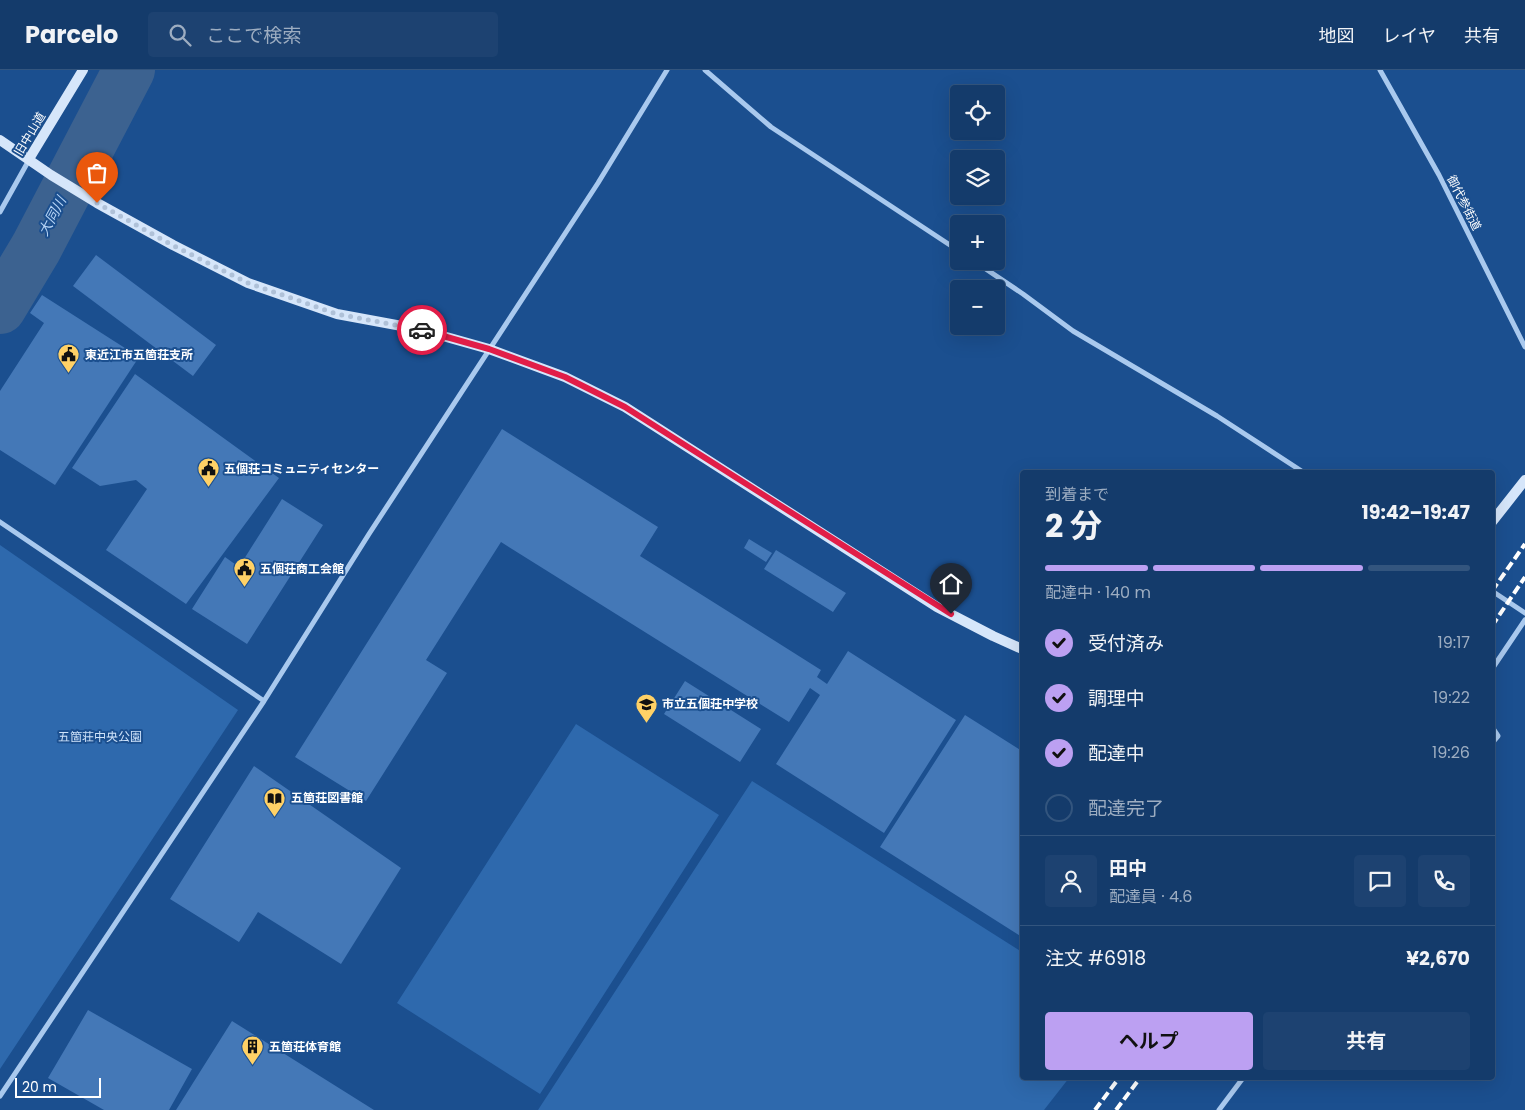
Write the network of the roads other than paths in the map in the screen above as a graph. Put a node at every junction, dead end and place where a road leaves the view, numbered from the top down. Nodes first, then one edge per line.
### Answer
1 (83, 70) edge
2 (667, 70) edge
3 (705, 70) edge
4 (1380, 70) edge
5 (0, 140) edge
6 (30, 159) junction
7 (0, 212) edge
8 (950, 245) edge
9 (987, 270) edge
10 (1525, 347) edge
11 (489, 349) junction
12 (1300, 470) edge
13 (1525, 480) edge
14 (1495, 518) edge
15 (0, 522) edge
16 (1495, 594) edge
17 (1525, 613) edge
18 (1525, 620) edge
19 (1020, 648) edge
20 (1495, 665) edge
21 (264, 701) junction
22 (1242, 1080) edge
23 (0, 1096) edge
24 (1219, 1110) edge

1 - 6 street, 旧中山道
2 - 11 street
3 - 8 street
4 - 10 street, 御代参街道
5 - 6 street
6 - 7 street, 旧中山道
6 - 11 street
9 - 12 street
11 - 19 street
11 - 21 street
13 - 14 street
15 - 21 street
16 - 17 street
18 - 20 street
21 - 23 street
22 - 24 street

